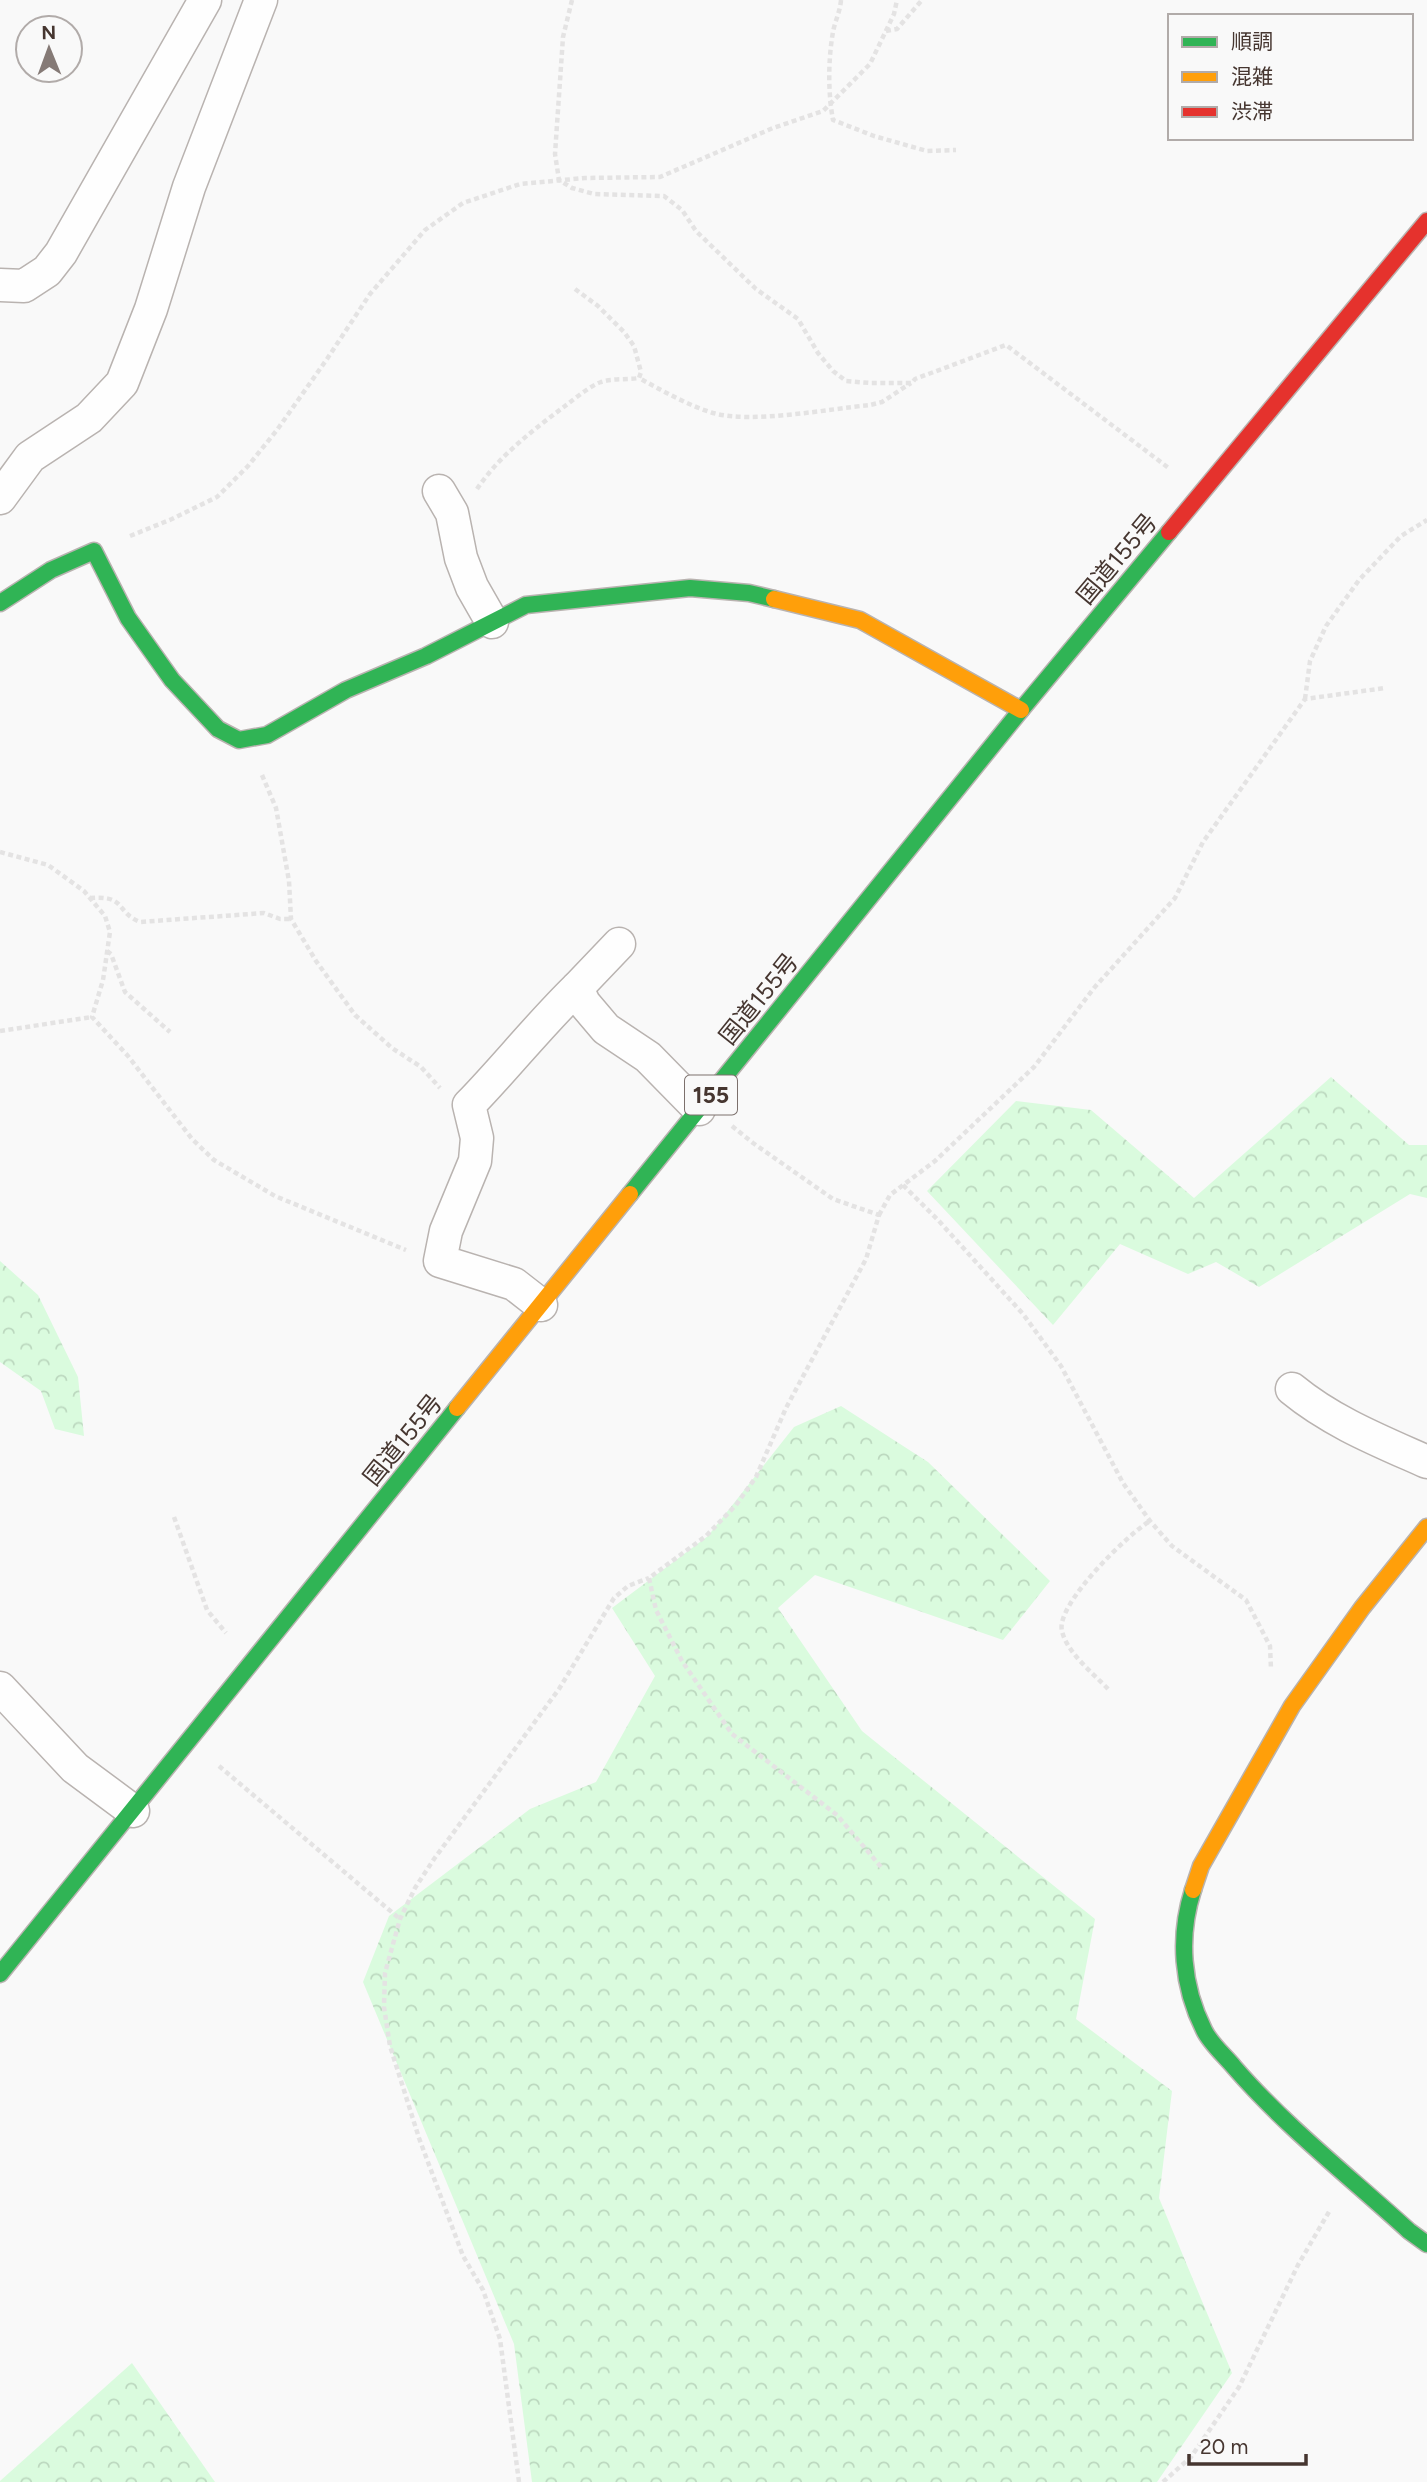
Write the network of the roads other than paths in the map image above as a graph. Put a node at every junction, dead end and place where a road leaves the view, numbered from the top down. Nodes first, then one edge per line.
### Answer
1 (205, 0) edge
2 (261, 0) edge
3 (1427, 221) edge
4 (0, 285) edge
5 (439, 491) dead end
6 (0, 498) edge
7 (0, 603) edge
8 (492, 622) junction
9 (1021, 710) junction
10 (619, 944) dead end
11 (577, 988) junction
12 (702, 1106) junction
13 (541, 1305) junction
14 (1292, 1389) dead end
15 (1427, 1462) edge
16 (1427, 1527) edge
17 (0, 1688) edge
18 (133, 1811) junction
19 (0, 1974) edge
20 (1427, 2244) edge

1 - 4 street
2 - 6 street
3 - 9 main road, 国道155号 / 155
5 - 8 street
7 - 8 main road
8 - 9 main road
9 - 12 main road, 国道155号 / 155
10 - 11 street
11 - 12 street
11 - 13 street
12 - 13 main road, 国道155号 / 155
13 - 18 main road, 国道155号 / 155
14 - 15 street
16 - 20 main road
17 - 18 street
18 - 19 main road, 国道155号 / 155

